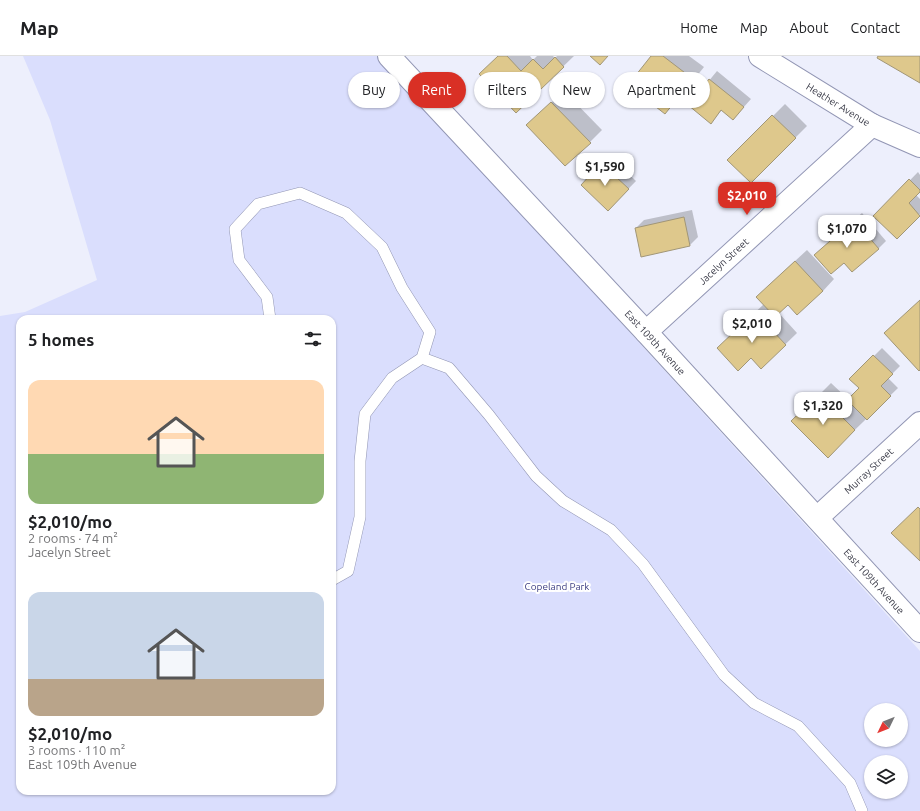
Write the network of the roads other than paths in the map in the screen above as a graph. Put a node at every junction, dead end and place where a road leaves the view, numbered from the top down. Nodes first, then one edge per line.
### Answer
1 (389, 56) edge
2 (760, 56) edge
3 (872, 125) junction
4 (920, 146) edge
5 (269, 315) edge
6 (646, 332) junction
7 (422, 358) junction
8 (920, 423) edge
9 (817, 518) junction
10 (336, 578) edge
11 (920, 631) edge
12 (862, 811) edge

1 - 6 street, East 109th Avenue
2 - 3 street, Heather Avenue
3 - 4 street, Heather Avenue
3 - 6 street, Jacelyn Street
5 - 7 lane
6 - 9 street, East 109th Avenue
7 - 10 lane
7 - 12 lane
8 - 9 street, Murray Street
9 - 11 street, East 109th Avenue

